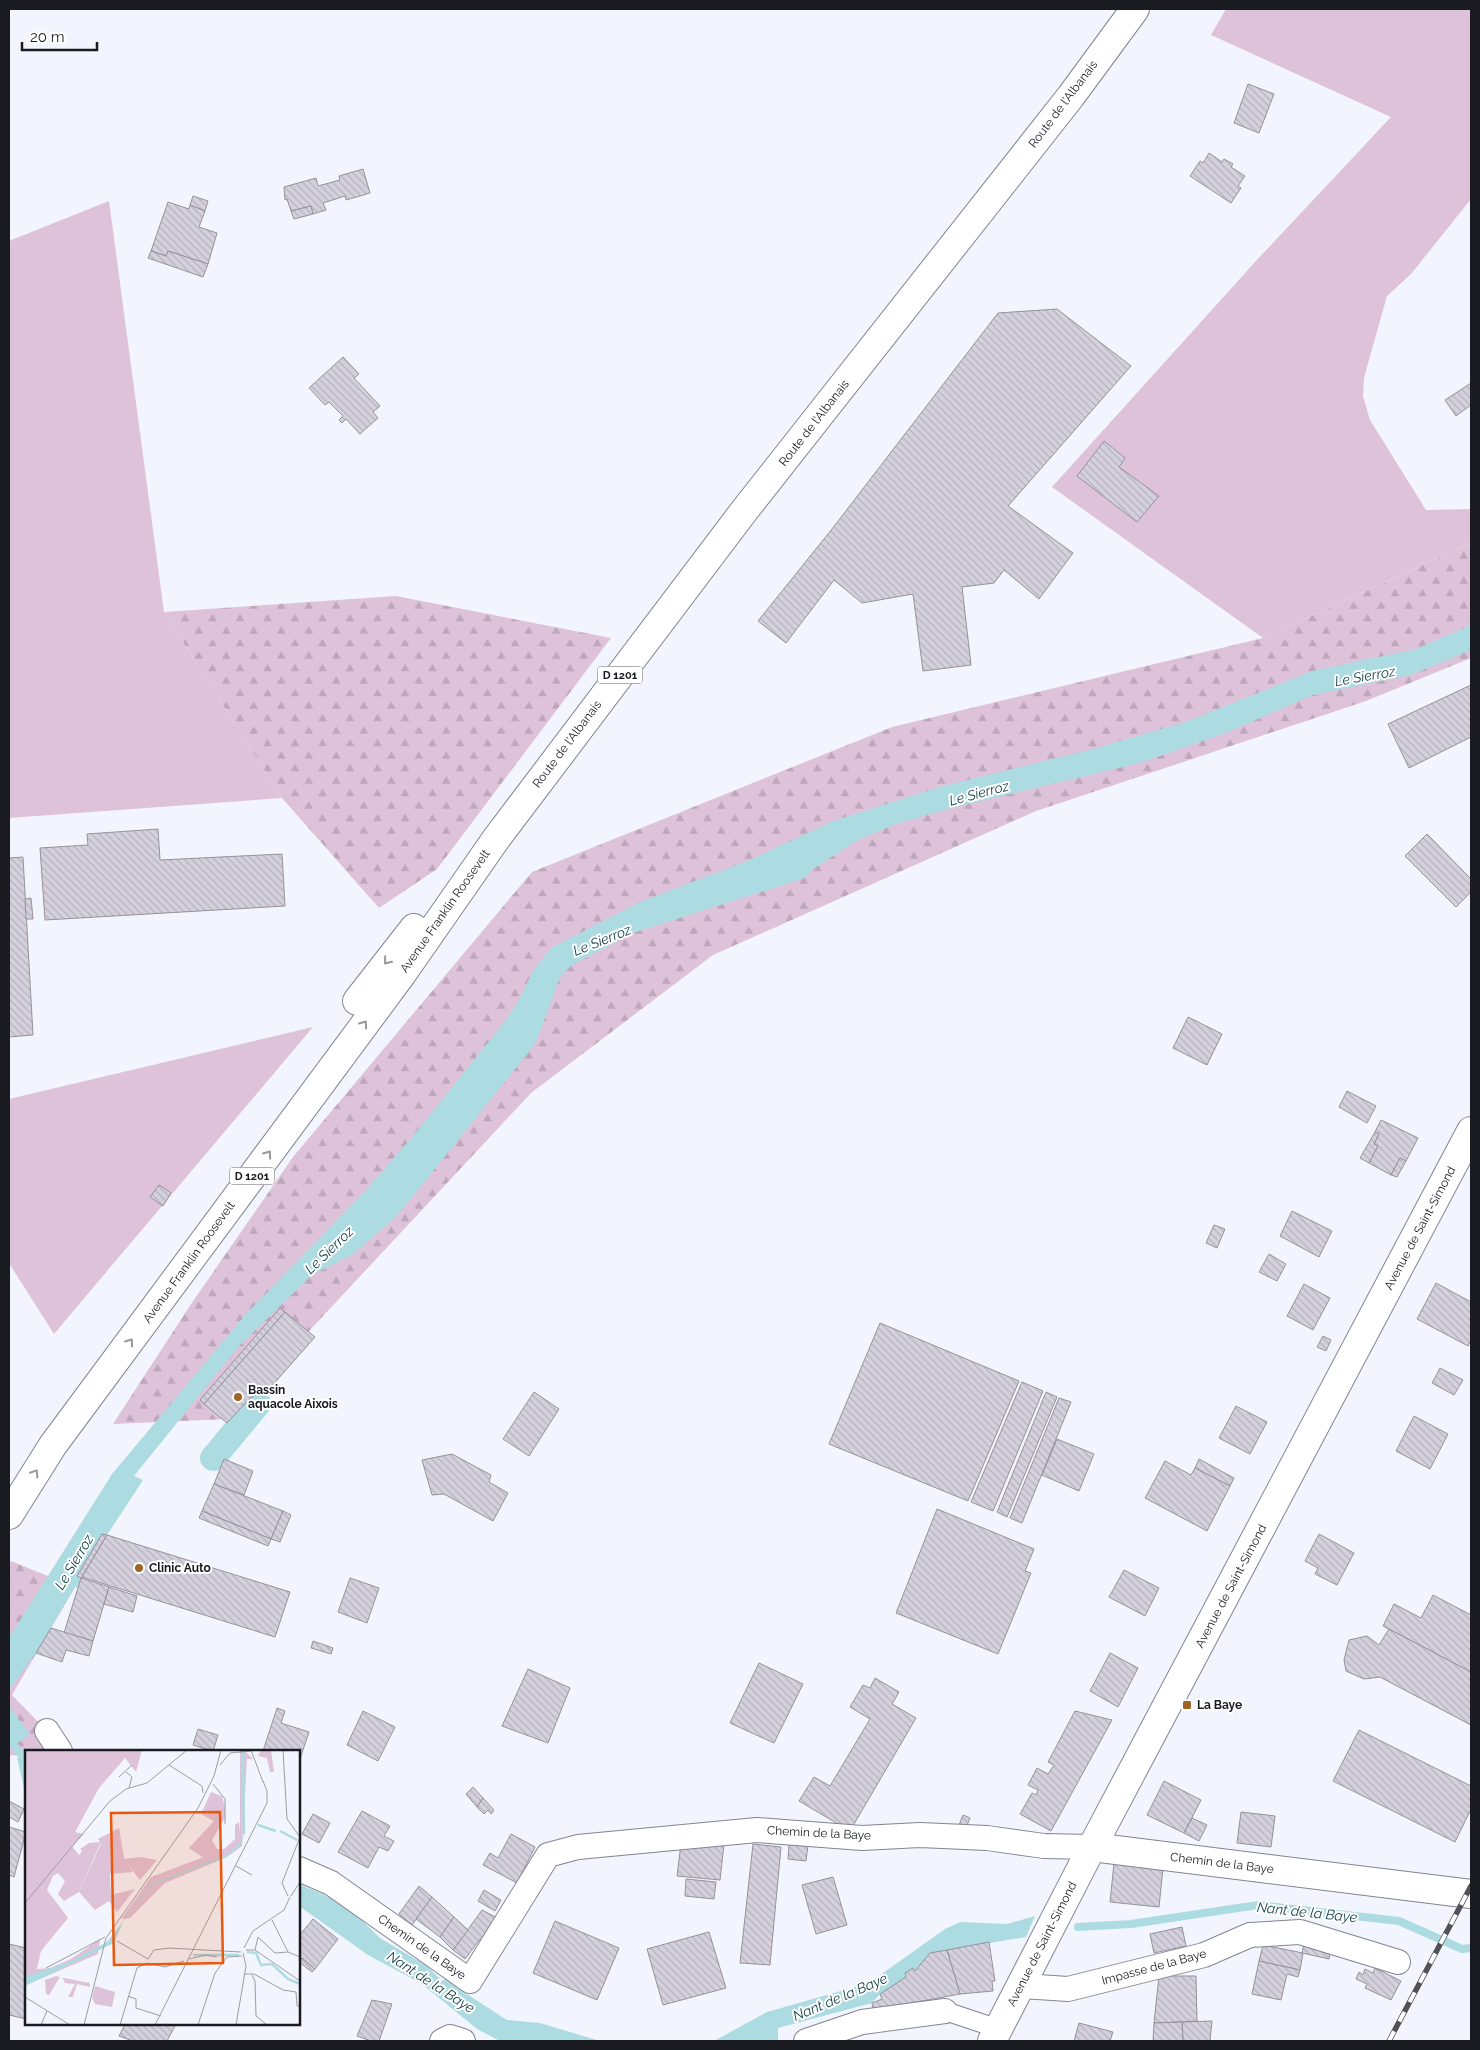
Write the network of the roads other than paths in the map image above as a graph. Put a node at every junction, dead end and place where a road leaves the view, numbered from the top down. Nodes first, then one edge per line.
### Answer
1 (1135, 9) edge
2 (496, 839) junction
3 (1471, 1131) edge
4 (9, 1481) edge
5 (9, 1514) edge
6 (47, 1731) dead end
7 (59, 1750) edge
8 (1092, 1847) junction
9 (300, 1869) edge
10 (1471, 1894) edge
11 (1398, 1962) dead end
12 (1022, 1986) junction
13 (945, 2011) joint
14 (996, 2035) edge
15 (442, 2041) edge
16 (463, 2041) edge
17 (806, 2041) edge

1 - 2 main road, Route de l'Albanais / D 1201
2 -> 4 main road, Avenue Franklin Roosevelt / D 1201
5 -> 2 main road, Avenue Franklin Roosevelt / D 1201
3 - 8 main road, Avenue de Saint-Simond
6 - 7 street
8 - 9 street, Chemin de la Baye
8 - 10 main road, Chemin de la Baye
8 - 12 main road, Avenue de Saint-Simond
11 - 12 street, Impasse de la Baye
12 - 14 main road, Avenue de Saint-Simond
13 - 14 street
13 - 17 street
15 - 16 street

